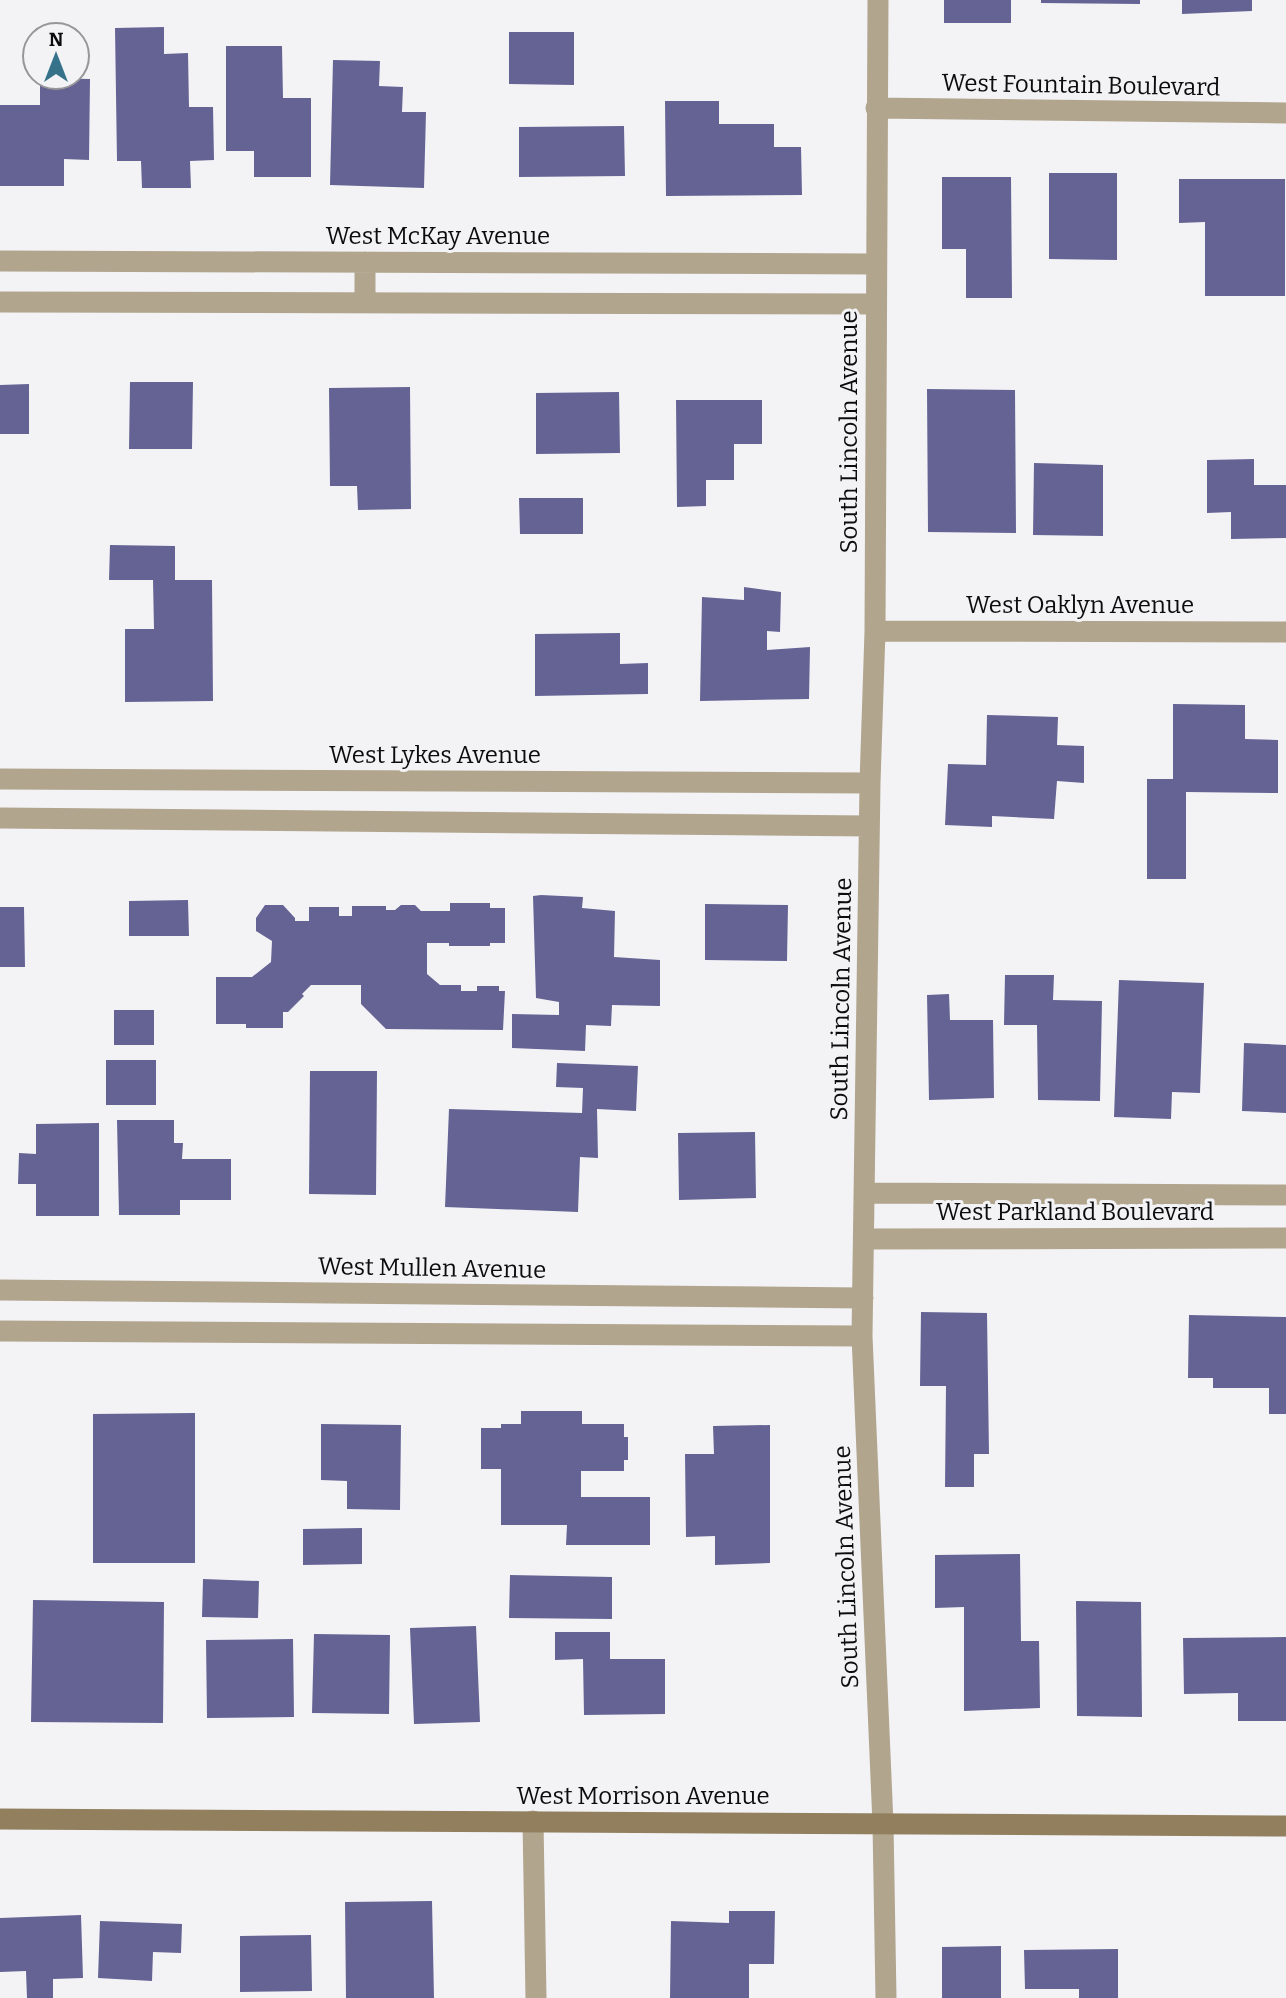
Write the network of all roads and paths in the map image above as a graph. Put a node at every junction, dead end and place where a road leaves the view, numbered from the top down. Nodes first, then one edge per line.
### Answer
1 (878, 0) edge
2 (876, 108) junction
3 (1286, 113) edge
4 (0, 261) edge
5 (365, 262) junction
6 (876, 264) junction
7 (0, 302) edge
8 (365, 303) junction
9 (876, 304) junction
10 (875, 631) junction
11 (1286, 632) edge
12 (0, 779) edge
13 (870, 783) junction
14 (0, 818) edge
15 (869, 826) junction
16 (865, 1193) junction
17 (1286, 1195) edge
18 (1286, 1238) edge
19 (864, 1239) junction
20 (0, 1290) edge
21 (863, 1298) junction
22 (0, 1331) edge
23 (862, 1336) junction
24 (0, 1819) edge
25 (533, 1821) junction
26 (883, 1824) junction
27 (1286, 1826) edge
28 (536, 1998) edge
29 (886, 1998) edge

1 - 2 street, South Lincoln Avenue
2 - 3 street, West Fountain Boulevard
2 - 6 street, South Lincoln Avenue
4 - 5 street, West McKay Avenue
5 - 6 street, West McKay Avenue
5 - 8 street
6 - 9 street, South Lincoln Avenue
7 - 8 street
8 - 9 street
9 - 10 street, South Lincoln Avenue
10 - 11 street, West Oaklyn Avenue
10 - 13 street, South Lincoln Avenue
12 - 13 street, West Lykes Avenue
13 - 15 street, South Lincoln Avenue
14 - 15 street
15 - 16 street, South Lincoln Avenue
16 - 17 street, West Parkland Boulevard
16 - 19 street, South Lincoln Avenue
18 - 19 street, West Parkland Boulevard
19 - 21 street, South Lincoln Avenue
20 - 21 street, West Mullen Avenue
21 - 23 street, South Lincoln Avenue
22 - 23 street
23 - 26 street, South Lincoln Avenue
24 - 25 street, West Morrison Avenue
25 - 26 street, West Morrison Avenue
25 - 28 street
26 - 27 street, West Morrison Avenue
26 - 29 street, South Lincoln Avenue

